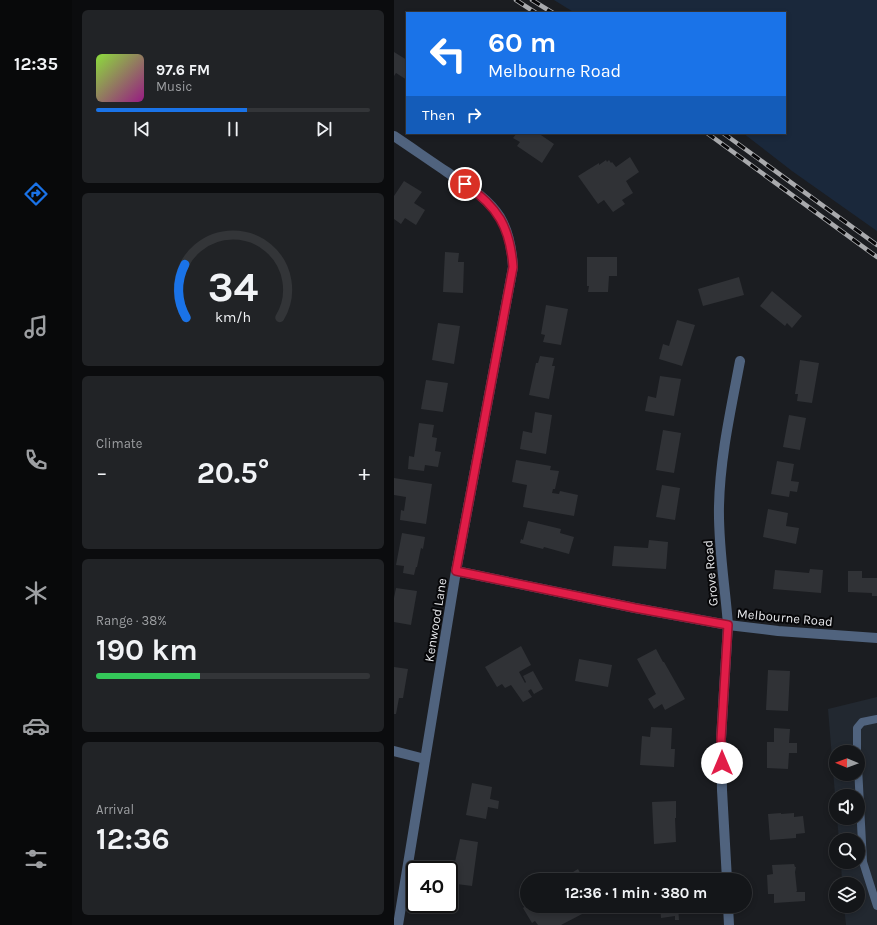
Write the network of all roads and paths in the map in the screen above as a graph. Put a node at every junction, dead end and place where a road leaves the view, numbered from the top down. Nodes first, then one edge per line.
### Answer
1 (394, 136) edge
2 (740, 361) dead end
3 (456, 571) junction
4 (728, 625) junction
5 (877, 638) edge
6 (877, 719) edge
7 (857, 745) edge
8 (394, 751) edge
9 (425, 758) junction
10 (859, 781) edge
11 (727, 873) edge
12 (877, 906) edge
13 (729, 913) edge
14 (398, 925) edge
15 (730, 925) edge

1 - 3 street, Kenwood Lane
2 - 4 street, Grove Road
3 - 4 street, Melbourne Road
3 - 9 street, Kenwood Lane
4 - 5 street, Melbourne Road
4 - 11 street, Grove Road
6 - 7 lane
8 - 9 street
9 - 14 street, Kenwood Lane
10 - 12 lane
13 - 15 street

